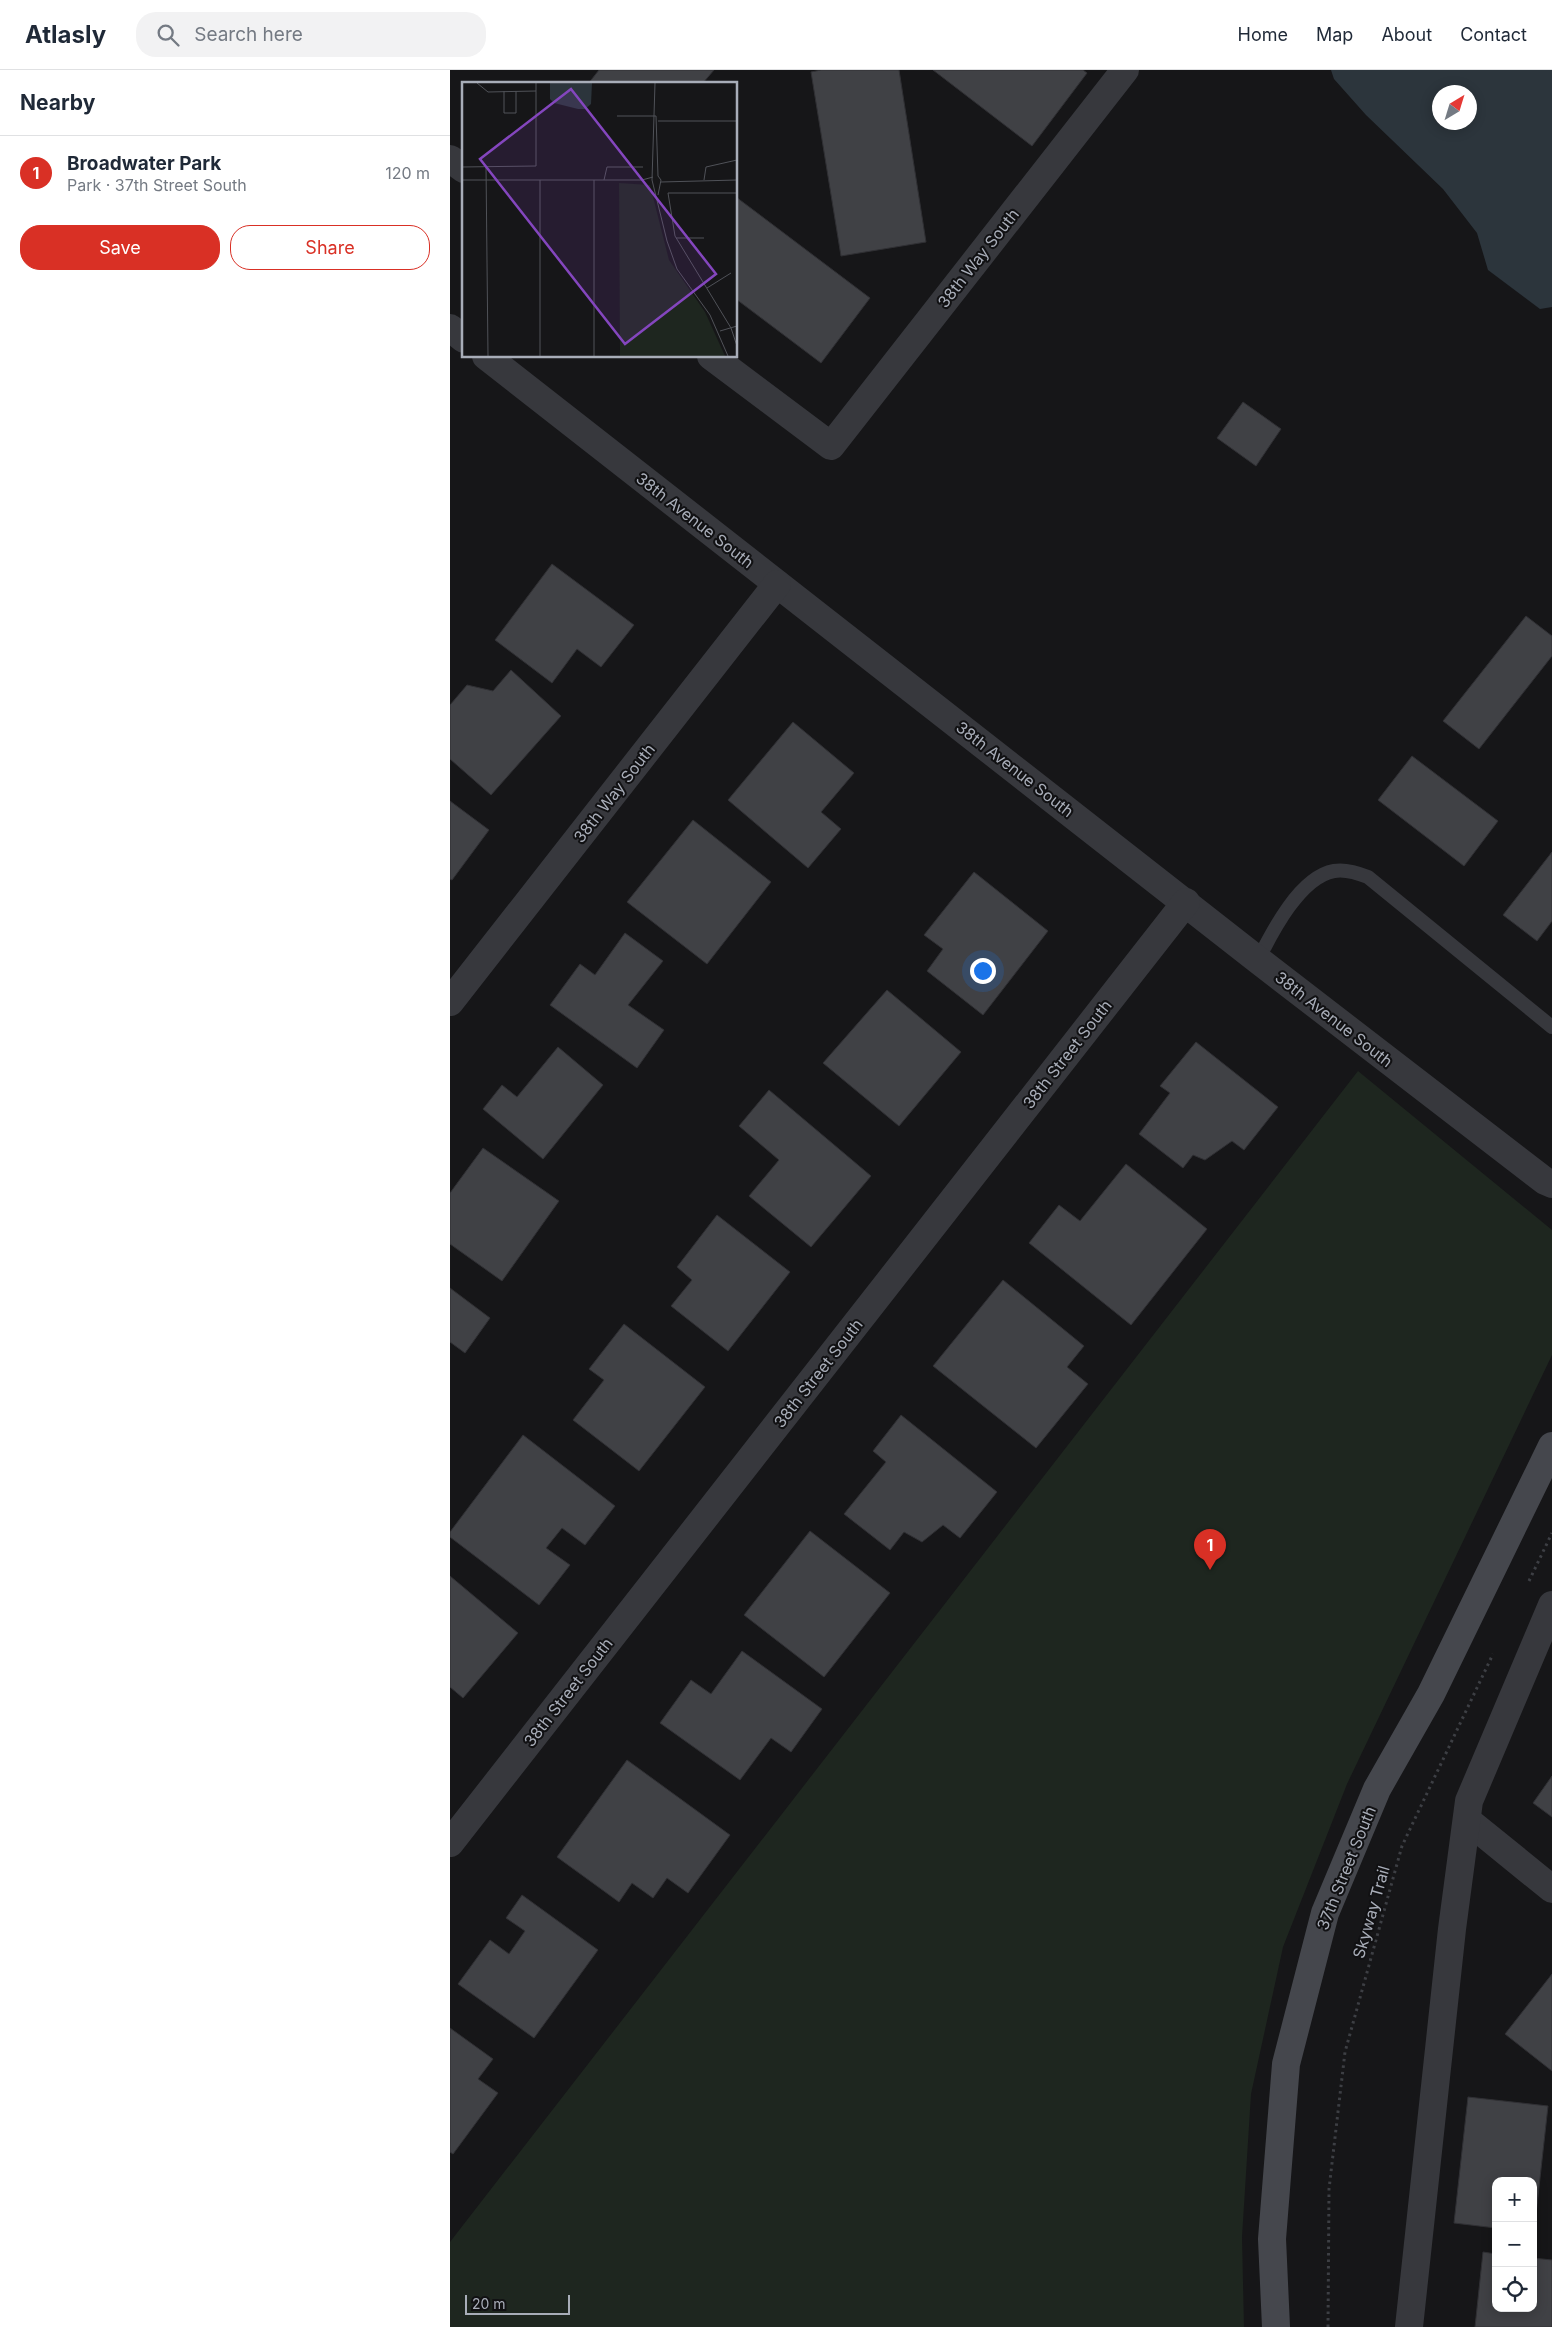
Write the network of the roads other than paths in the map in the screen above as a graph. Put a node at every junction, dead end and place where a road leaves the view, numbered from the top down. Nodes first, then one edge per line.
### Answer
1 (1125, 70) edge
2 (450, 159) edge
3 (462, 168) edge
4 (450, 328) edge
5 (462, 337) edge
6 (489, 358) edge
7 (714, 358) edge
8 (777, 584) junction
9 (1186, 902) junction
10 (1258, 960) junction
11 (450, 1002) edge
12 (1552, 1027) edge
13 (1550, 1186) edge
14 (1552, 1446) edge
15 (1552, 1605) edge
16 (1467, 1820) junction
17 (450, 1843) edge
18 (1552, 1888) edge
19 (1276, 2327) edge
20 (1409, 2327) edge

1 - 7 street, 38th Way South
2 - 3 street
4 - 5 street
6 - 8 street, 38th Avenue South
8 - 9 street, 38th Avenue South
8 - 11 street, 38th Way South
9 - 10 street, 38th Avenue South
9 - 17 street, 38th Street South
10 - 12 lane
10 - 13 street, 38th Avenue South
14 - 19 street, 37th Street South
15 - 16 street
16 - 18 street
16 - 20 street

